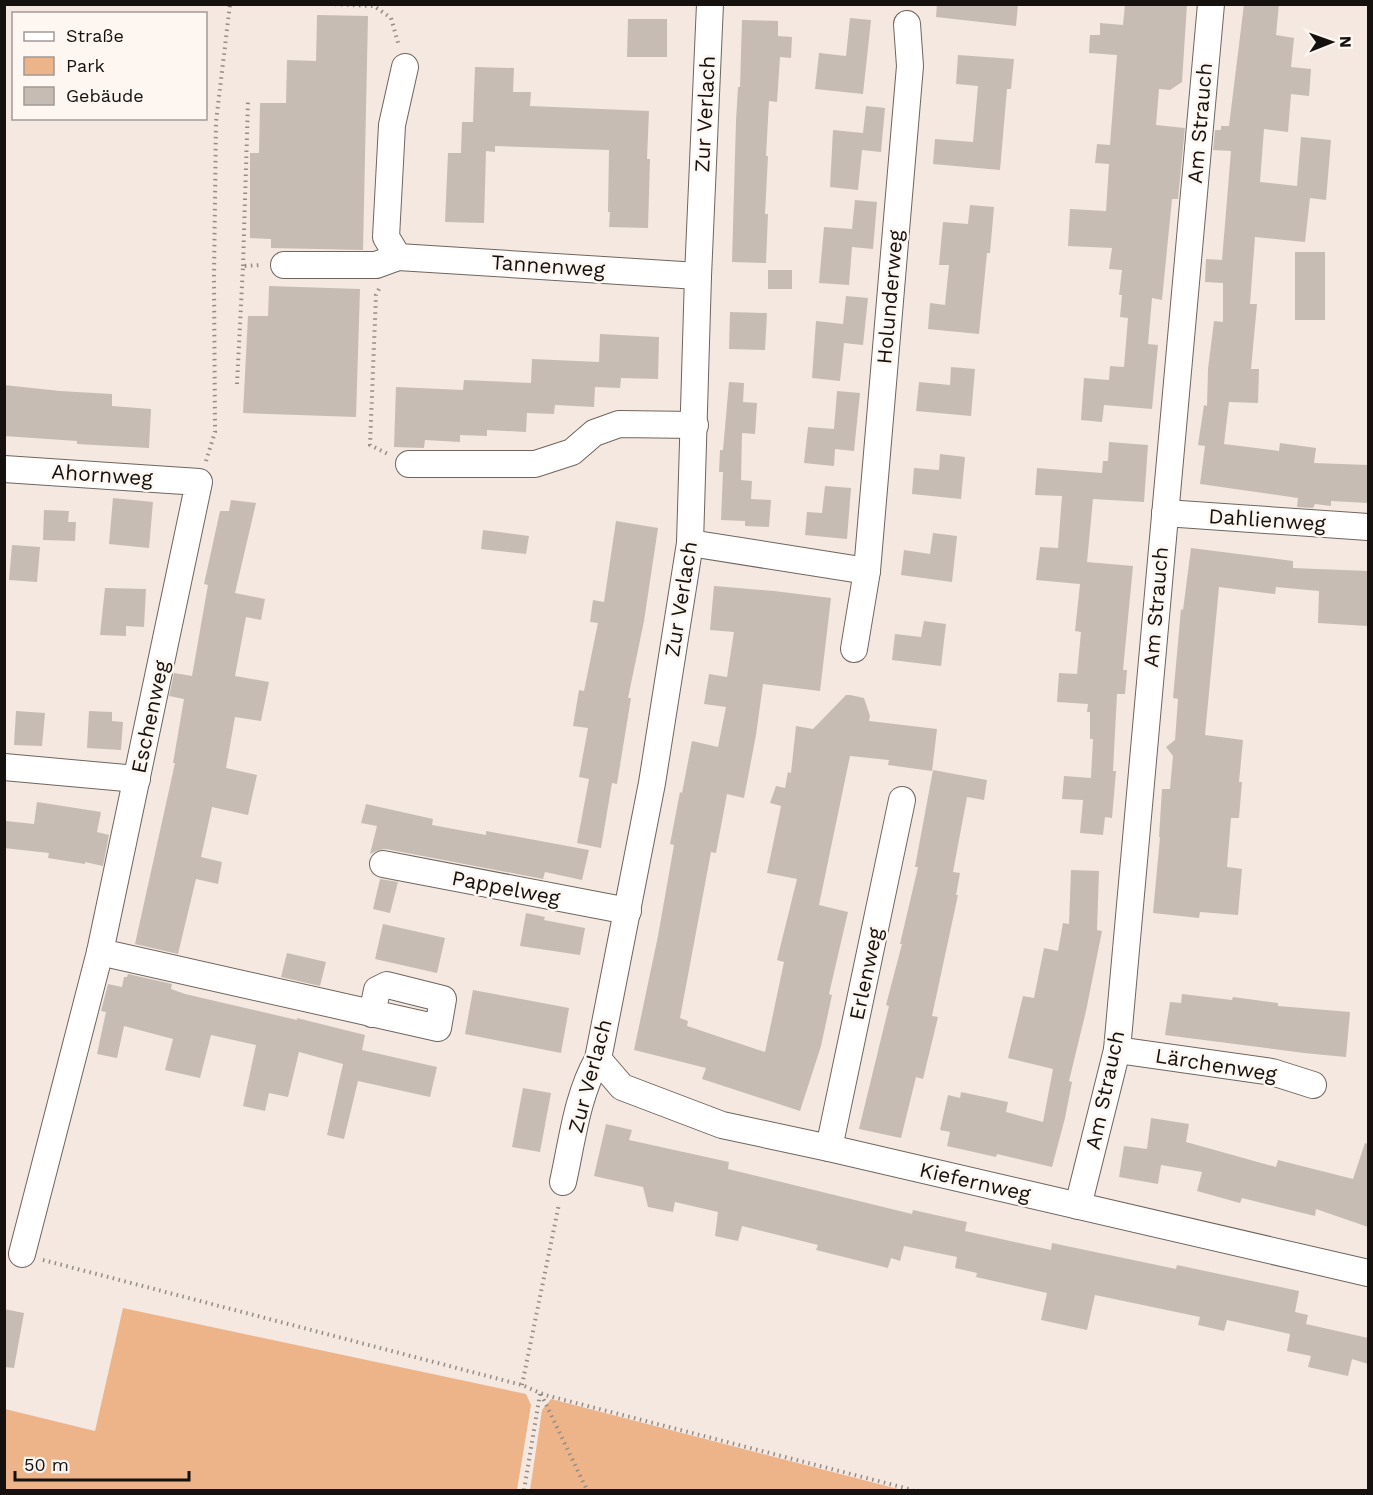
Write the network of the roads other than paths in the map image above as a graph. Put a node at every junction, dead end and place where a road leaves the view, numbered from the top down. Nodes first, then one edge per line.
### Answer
1 (710, 4) edge
2 (1211, 4) edge
3 (907, 24) dead end
4 (405, 67) road end
5 (398, 257) junction
6 (284, 265) road end
7 (698, 276) junction
8 (695, 425) junction
9 (409, 465) road end
10 (4, 469) edge
11 (200, 482) joint
12 (1165, 513) junction
13 (1368, 527) edge
14 (690, 543) junction
15 (867, 571) junction
16 (854, 649) dead end
17 (4, 767) edge
18 (137, 779) junction
19 (902, 800) dead end
20 (383, 864) dead end
21 (628, 911) junction
22 (100, 952) junction
23 (438, 1028) dead end
24 (1117, 1050) junction
25 (598, 1059) junction
26 (1313, 1085) dead end
27 (829, 1148) junction
28 (563, 1182) road end
29 (1078, 1206) junction
30 (22, 1254) road end
31 (1368, 1273) edge

1 - 7 street, Zur Verlach
2 - 12 street, Am Strauch
3 - 15 street, Holunderweg
4 - 5 street
5 - 6 street, Tannenweg
5 - 7 street, Tannenweg
7 - 8 street, Zur Verlach
8 - 9 street
8 - 14 street, Zur Verlach
10 - 11 street, Ahornweg
11 - 18 street, Eschenweg
12 - 13 street, Dahlienweg
12 - 24 street, Am Strauch
14 - 15 street
14 - 21 street, Zur Verlach
15 - 16 street, Holunderweg
17 - 18 street
18 - 22 street, Eschenweg
19 - 27 street, Erlenweg
20 - 21 street, Pappelweg
21 - 25 street, Zur Verlach
22 - 23 street
22 - 30 street, Eschenweg
24 - 26 street, Lärchenweg
24 - 29 street, Am Strauch
25 - 27 street, Kiefernweg
25 - 28 street, Zur Verlach
27 - 29 street, Kiefernweg
29 - 31 street, Kiefernweg

